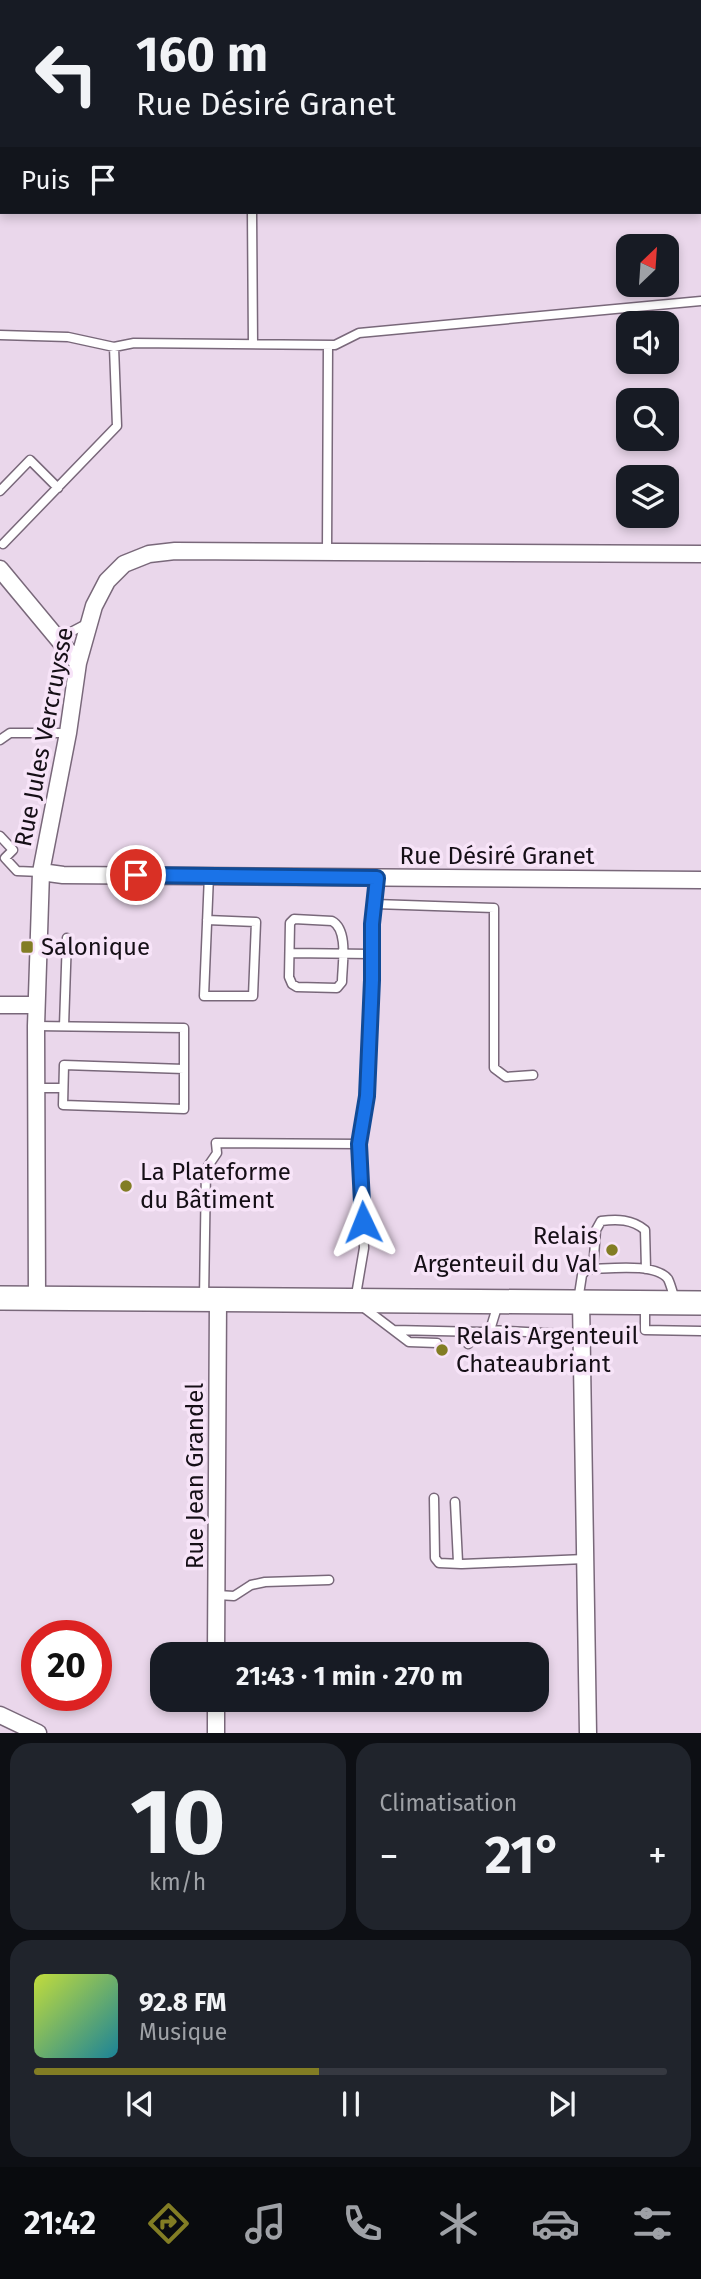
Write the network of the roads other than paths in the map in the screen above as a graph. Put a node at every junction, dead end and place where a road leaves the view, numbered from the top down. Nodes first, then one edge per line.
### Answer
1 (252, 214) edge
2 (701, 301) edge
3 (0, 335) edge
4 (253, 344) junction
5 (328, 345) junction
6 (114, 347) junction
7 (58, 488) junction
8 (0, 491) edge
9 (3, 544) dead end
10 (327, 552) junction
11 (701, 554) edge
12 (0, 569) edge
13 (89, 621) junction
14 (52, 631) junction
15 (79, 663) junction
16 (68, 733) junction
17 (0, 740) edge
18 (0, 836) edge
19 (41, 872) junction
20 (209, 875) junction
21 (377, 878) junction
22 (701, 880) edge
23 (375, 904) junction
24 (207, 920) junction
25 (67, 938) dead end
26 (290, 953) junction
27 (371, 954) junction
28 (342, 955) junction
29 (0, 1005) edge
30 (36, 1005) junction
31 (36, 1026) junction
32 (64, 1026) junction
33 (184, 1069) junction
34 (533, 1075) dead end
35 (36, 1088) junction
36 (63, 1088) junction
37 (359, 1144) junction
38 (593, 1269) junction
39 (646, 1269) junction
40 (0, 1298) edge
41 (37, 1298) junction
42 (211, 1299) junction
43 (355, 1301) junction
44 (499, 1301) junction
45 (580, 1301) junction
46 (645, 1301) junction
47 (676, 1302) junction
48 (701, 1303) edge
49 (394, 1330) junction
50 (486, 1331) junction
51 (701, 1331) edge
52 (582, 1335) junction
53 (437, 1343) dead end
54 (468, 1344) dead end
55 (434, 1498) dead end
56 (455, 1502) dead end
57 (585, 1559) junction
58 (462, 1564) junction
59 (329, 1580) dead end
60 (217, 1595) junction
61 (216, 1642) edge
62 (216, 1712) edge
63 (0, 1715) edge
64 (38, 1733) edge
65 (216, 1733) edge
66 (588, 1733) edge

1 - 4 lane
2 - 5 lane
3 - 6 lane
4 - 5 lane
4 - 6 lane
5 - 10 lane
6 - 7 lane
7 - 8 lane
7 - 9 lane
10 - 11 street, Rue Jules Vercruysse
10 - 13 street, Rue Jules Vercruysse
12 - 14 street
13 - 14 lane
13 - 15 street, Rue Jules Vercruysse
14 - 15 street
15 - 16 street, Rue Jules Vercruysse
16 - 17 lane
16 - 19 street, Rue Jules Vercruysse
18 - 19 lane
19 - 20 street, Rue Désiré Granet
19 - 30 street, Rue Jules Vercruysse
20 - 21 street, Rue Désiré Granet
20 - 24 lane
21 - 22 street, Rue Désiré Granet
21 - 23 lane
23 - 27 lane
23 - 34 lane
24 - 24 lane
25 - 32 lane
26 - 28 lane
26 - 28 lane
26 - 28 lane
27 - 28 lane
27 - 37 lane
29 - 30 street
30 - 31 street, Rue Jules Vercruysse
31 - 32 lane
31 - 35 street, Rue Jules Vercruysse
32 - 33 lane
33 - 36 lane
33 - 36 lane
35 - 36 lane
35 - 41 street, Rue Jules Vercruysse
37 - 42 lane
37 - 43 lane
38 - 39 lane
38 - 39 lane
38 - 45 lane
39 - 47 lane
40 - 41 main road
41 - 42 main road
42 - 43 main road
42 - 60 street, Rue Jean Grandel
43 - 44 main road
43 - 49 lane
44 - 45 main road
44 - 50 lane
45 - 46 main road
45 - 52 street
46 - 47 main road
46 - 51 lane
47 - 48 main road
49 - 50 lane
49 - 53 lane
50 - 52 lane
50 - 54 lane
52 - 57 street
55 - 58 lane
56 - 58 lane
57 - 58 lane
57 - 66 street
59 - 60 lane
60 - 61 street, Rue Jean Grandel
62 - 65 street
63 - 64 street

